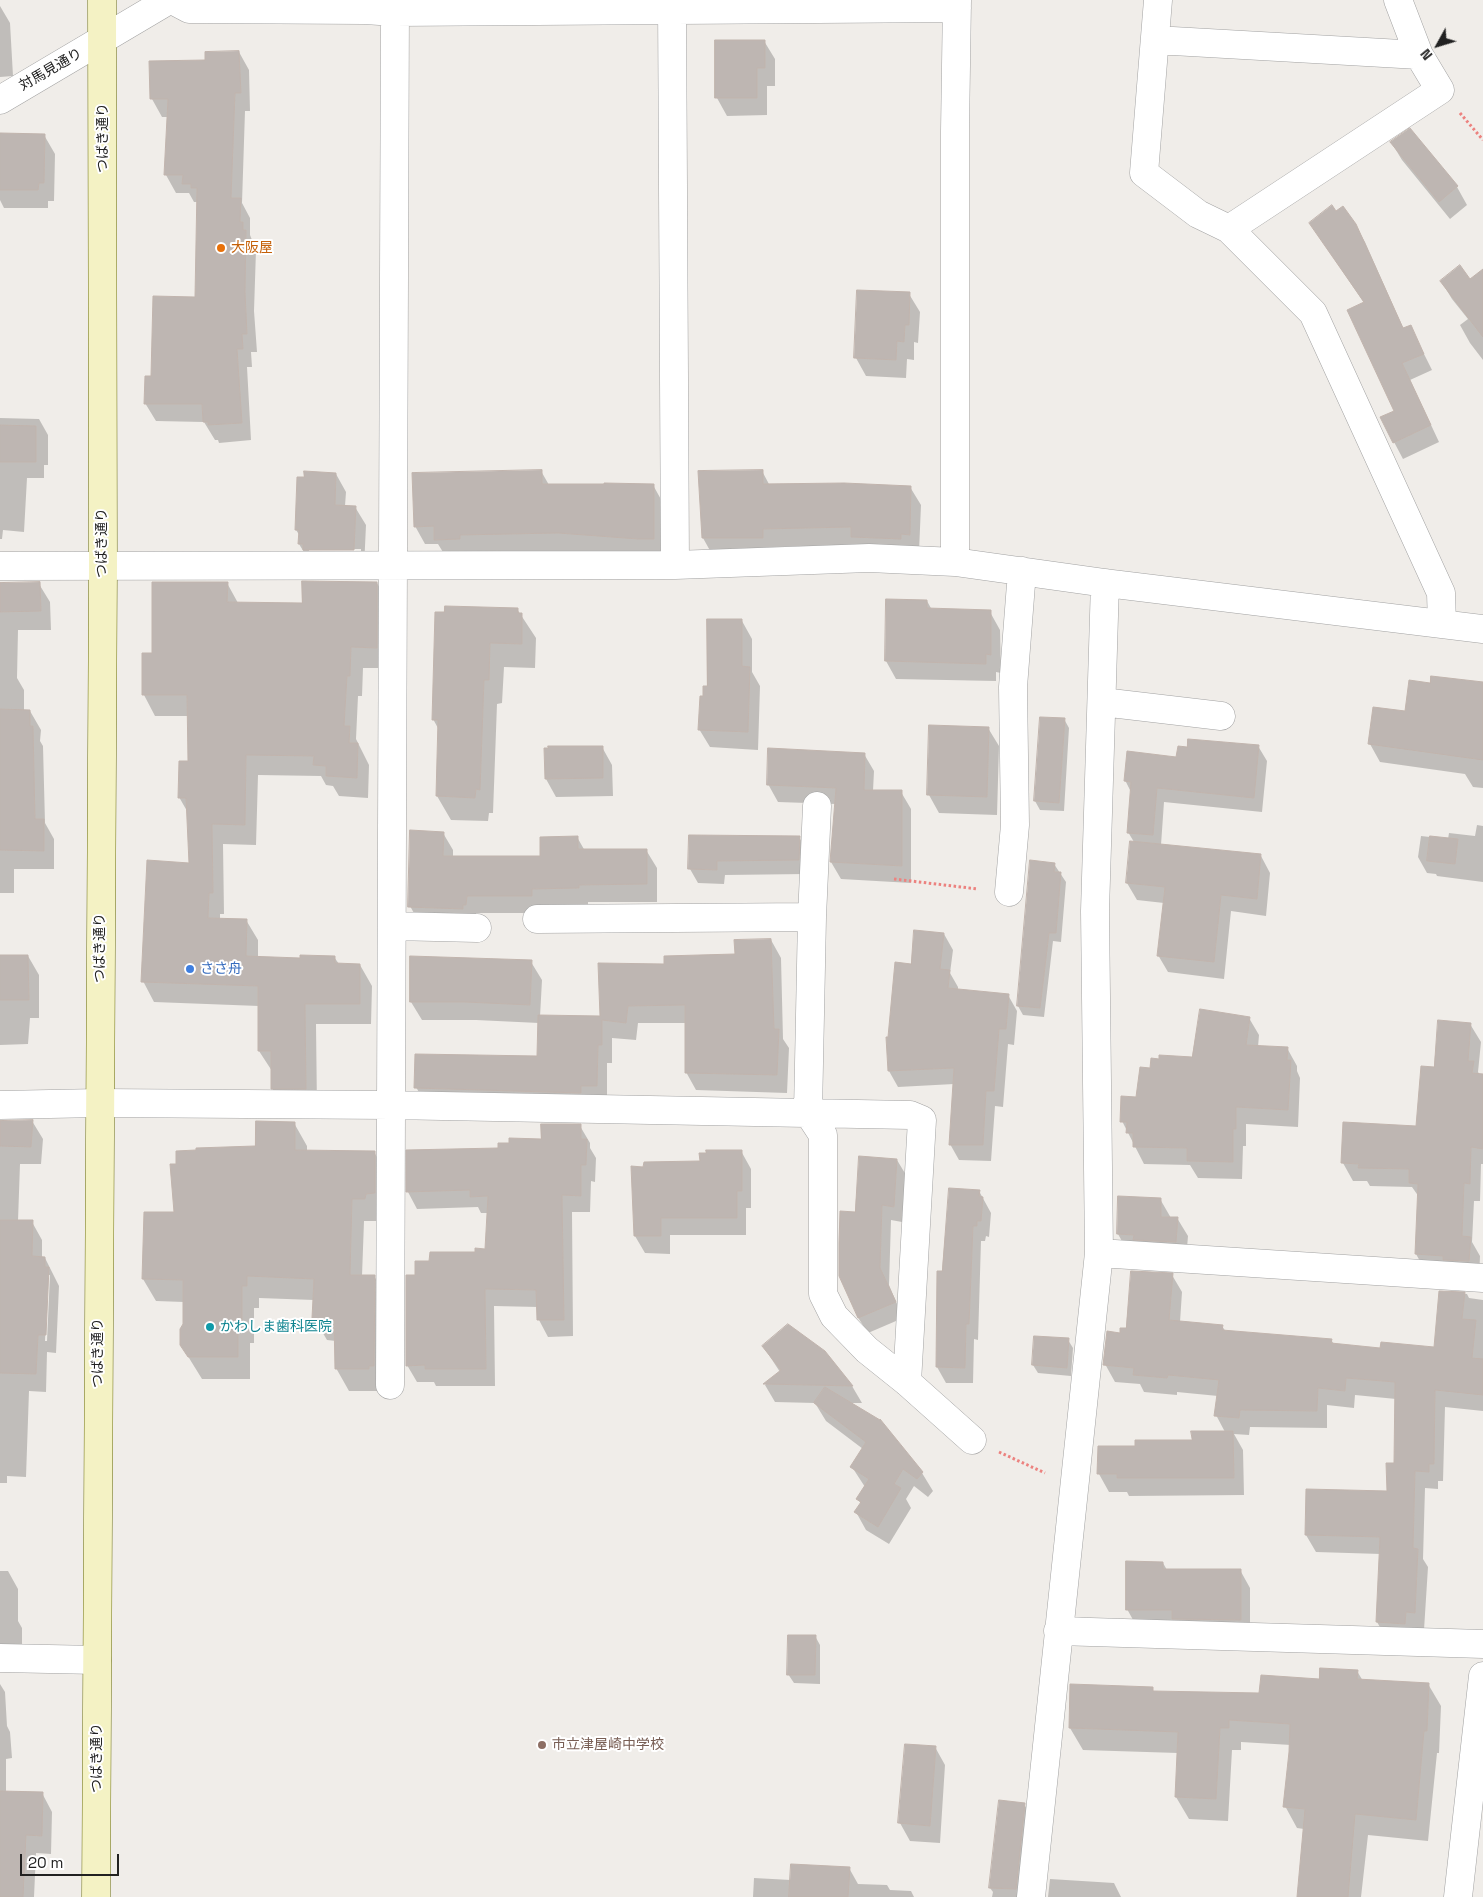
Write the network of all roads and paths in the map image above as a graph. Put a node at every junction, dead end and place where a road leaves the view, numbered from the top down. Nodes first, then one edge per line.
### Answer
1 (102, 0) edge
2 (170, 0) edge
3 (1158, 0) edge
4 (1398, 0) edge
5 (957, 4) edge
6 (672, 5) edge
7 (395, 6) edge
8 (103, 40) junction
9 (1155, 40) junction
10 (1419, 55) junction
11 (0, 100) edge
12 (1229, 229) junction
13 (955, 562) junction
14 (675, 565) junction
15 (0, 566) edge
16 (102, 566) junction
17 (394, 566) junction
18 (1022, 571) junction
19 (1105, 583) junction
20 (1442, 624) junction
21 (1483, 629) edge
22 (1102, 702) junction
23 (1221, 716) dead end
24 (817, 806) dead end
25 (894, 879) dead end
26 (1009, 892) joint
27 (812, 917) junction
28 (537, 920) dead end
29 (393, 926) junction
30 (477, 928) dead end
31 (99, 1103) junction
32 (0, 1105) edge
33 (390, 1106) junction
34 (808, 1112) junction
35 (1099, 1253) junction
36 (1483, 1278) edge
37 (907, 1382) junction
38 (390, 1385) dead end
39 (972, 1440) joint
40 (1076, 1486) junction
41 (1058, 1632) junction
42 (1483, 1644) edge
43 (0, 1658) edge
44 (97, 1660) junction
45 (1483, 1676) edge
46 (96, 1897) edge
47 (1031, 1897) edge
48 (1458, 1897) edge

1 - 8 main road, つばき通り
2 - 7 street
2 - 8 street, 対馬見通り
3 - 9 street
4 - 10 street
5 - 6 street
5 - 13 street
6 - 7 street
6 - 14 street
7 - 17 street
8 - 11 street, 対馬見通り
8 - 16 main road, つばき通り
9 - 10 street
9 - 12 street
10 - 12 street
12 - 20 street
13 - 14 street
13 - 18 street
14 - 17 street
15 - 16 street
16 - 17 street
16 - 31 main road, つばき通り
17 - 29 street
18 - 19 street
18 - 26 street
19 - 20 street
19 - 22 street
20 - 21 street
22 - 23 street
22 - 35 street
24 - 27 street
25 - 26 path
27 - 28 street
27 - 34 street
29 - 30 street
29 - 33 street
31 - 32 street
31 - 33 street
31 - 44 main road, つばき通り
33 - 34 street
33 - 38 street
34 - 37 street
34 - 37 street
35 - 36 street
35 - 40 street
37 - 39 street
39 - 40 path
40 - 41 street
41 - 42 street
41 - 47 street
43 - 44 street
44 - 46 main road, つばき通り
45 - 48 street

